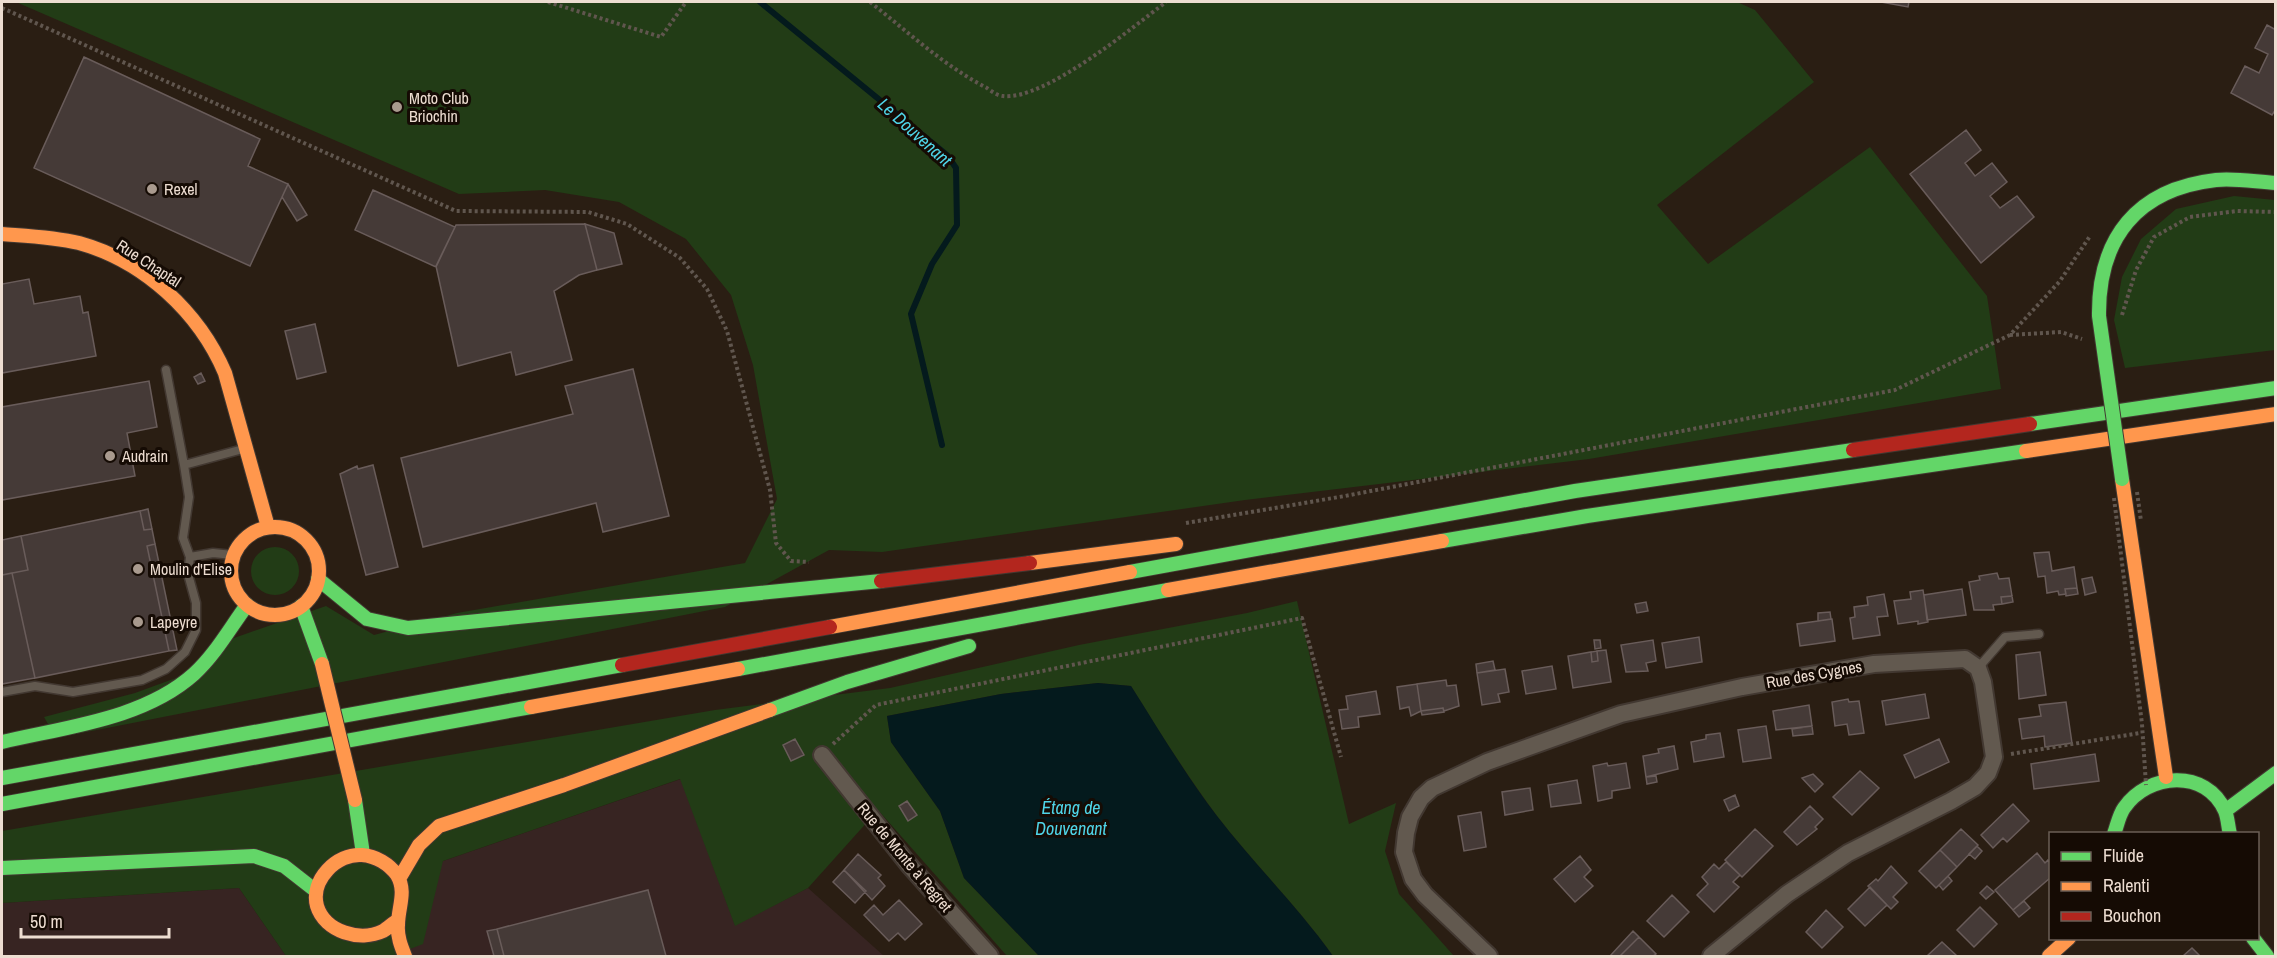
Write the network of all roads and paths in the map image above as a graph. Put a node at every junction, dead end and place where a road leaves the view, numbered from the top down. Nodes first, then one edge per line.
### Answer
1 (548, 2) edge
2 (686, 2) edge
3 (870, 2) edge
4 (1166, 2) edge
5 (2, 8) edge
6 (2276, 183) edge
7 (2276, 212) edge
8 (2, 234) edge
9 (2091, 235) dead end
10 (2120, 320) dead end
11 (2010, 335) junction
12 (2088, 340) dead end
13 (166, 370) dead end
14 (2276, 388) edge
15 (2276, 414) edge
16 (244, 449) junction
17 (184, 465) junction
18 (2113, 493) dead end
19 (1180, 524) dead end
20 (268, 527) junction
21 (1237, 538) dead end
22 (1311, 539) junction
23 (1192, 542) dead end
24 (233, 555) junction
25 (190, 557) junction
26 (812, 562) dead end
27 (318, 579) junction
28 (247, 605) junction
29 (301, 606) junction
30 (1051, 612) junction
31 (1016, 632) dead end
32 (2039, 634) dead end
33 (985, 642) dead end
34 (1977, 668) junction
35 (2, 692) edge
36 (2159, 730) junction
37 (2, 742) edge
38 (822, 755) joint
39 (1341, 757) dead end
40 (1994, 757) junction
41 (2276, 773) edge
42 (2166, 777) junction
43 (2, 778) edge
44 (2146, 785) junction
45 (2, 804) edge
46 (2225, 811) junction
47 (2115, 832) edge
48 (2230, 832) edge
49 (363, 854) junction
50 (2, 868) edge
51 (399, 879) junction
52 (316, 891) junction
53 (398, 920) junction
54 (2068, 940) edge
55 (2254, 940) edge
56 (405, 957) edge
57 (990, 957) edge
58 (1489, 957) edge
59 (1711, 957) edge
60 (2049, 957) edge
61 (2267, 957) edge

1 - 2 path
3 - 4 path
5 - 26 path
6 - 36 main road, bridge
7 - 10 path
8 - 16 main road, Rue Chaptal
9 - 11 path
11 - 12 path
11 - 19 path
13 - 17 lane
14 - 22 main road
15 - 30 main road
16 - 17 lane
16 - 20 main road, Rue Chaptal
17 - 25 lane
18 - 44 path, bridge
20 - 24 main road
20 - 27 main road
21 - 22 main road
22 - 43 main road
23 - 27 main road
24 - 25 lane
24 - 28 main road
25 - 35 lane
27 - 29 main road
28 - 29 main road
28 - 37 main road
29 - 49 main road, bridge
30 - 31 main road
30 - 45 main road
32 - 34 lane
33 - 51 main road
34 - 40 street
34 - 58 street, Rue des Cygnes
36 - 40 path
36 - 42 main road
38 - 39 path
38 - 57 street, Rue de Monte à Regret
40 - 59 street
41 - 46 main road
42 - 44 main road
42 - 46 main road
44 - 47 main road
46 - 48 main road
49 - 51 main road
49 - 52 main road
50 - 52 main road
51 - 53 main road
52 - 53 main road
53 - 56 main road
54 - 60 main road
55 - 61 main road

